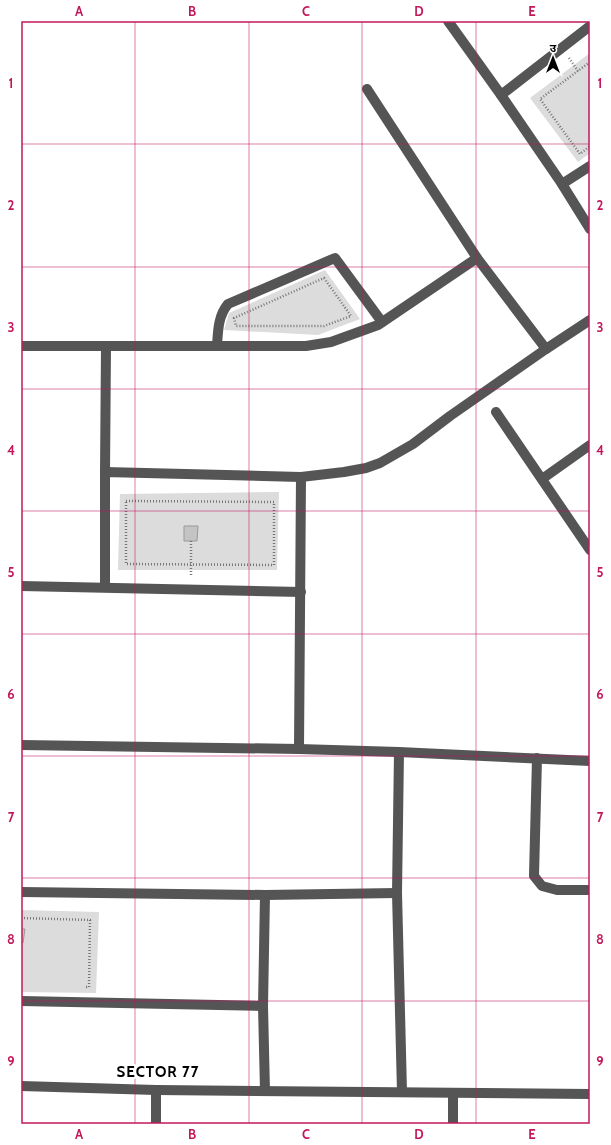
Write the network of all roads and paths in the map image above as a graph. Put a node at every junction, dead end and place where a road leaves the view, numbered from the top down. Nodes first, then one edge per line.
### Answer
1 (448, 21) edge
2 (590, 26) edge
3 (590, 62) edge
4 (367, 90) dead end
5 (501, 95) junction
6 (590, 146) edge
7 (590, 166) edge
8 (562, 184) junction
9 (590, 229) edge
10 (476, 258) junction
11 (234, 318) joint
12 (590, 320) edge
13 (382, 322) junction
14 (21, 346) edge
15 (106, 346) junction
16 (217, 346) junction
17 (546, 349) junction
18 (496, 412) dead end
19 (590, 445) edge
20 (105, 472) junction
21 (301, 477) junction
22 (542, 479) junction
23 (190, 540) dead end
24 (590, 550) edge
25 (191, 565) junction
26 (21, 586) edge
27 (105, 588) junction
28 (191, 589) junction
29 (301, 592) junction
30 (21, 745) edge
31 (299, 749) junction
32 (399, 752) junction
33 (537, 758) junction
34 (590, 761) edge
35 (590, 890) edge
36 (21, 892) edge
37 (397, 893) junction
38 (265, 895) junction
39 (21, 918) edge
40 (81, 987) dead end
41 (21, 1001) edge
42 (263, 1006) junction
43 (21, 1086) edge
44 (156, 1090) junction
45 (265, 1091) junction
46 (402, 1092) junction
47 (453, 1093) junction
48 (590, 1094) edge
49 (156, 1124) edge
50 (453, 1124) edge

1 - 5 street
2 - 5 street
3 - 6 path
4 - 10 street
5 - 8 street
7 - 8 street
8 - 9 street
10 - 13 street
10 - 17 street
11 - 11 path
12 - 17 street
13 - 16 street
13 - 16 street
14 - 15 street
15 - 16 street
15 - 20 street
17 - 21 street
18 - 22 street
19 - 22 street
20 - 21 street
20 - 27 street
21 - 29 street
22 - 24 street
23 - 25 path
25 - 25 path
25 - 28 path
26 - 27 street
27 - 28 street
28 - 29 street
29 - 31 street
30 - 31 street
31 - 32 street
32 - 33 street
32 - 37 street
33 - 34 street
33 - 35 street
36 - 38 street
37 - 38 street
37 - 46 street
38 - 42 street
39 - 40 path
41 - 42 street
42 - 45 street
43 - 44 street
44 - 45 street
44 - 49 street
45 - 46 street
46 - 47 street
47 - 48 street
47 - 50 street

